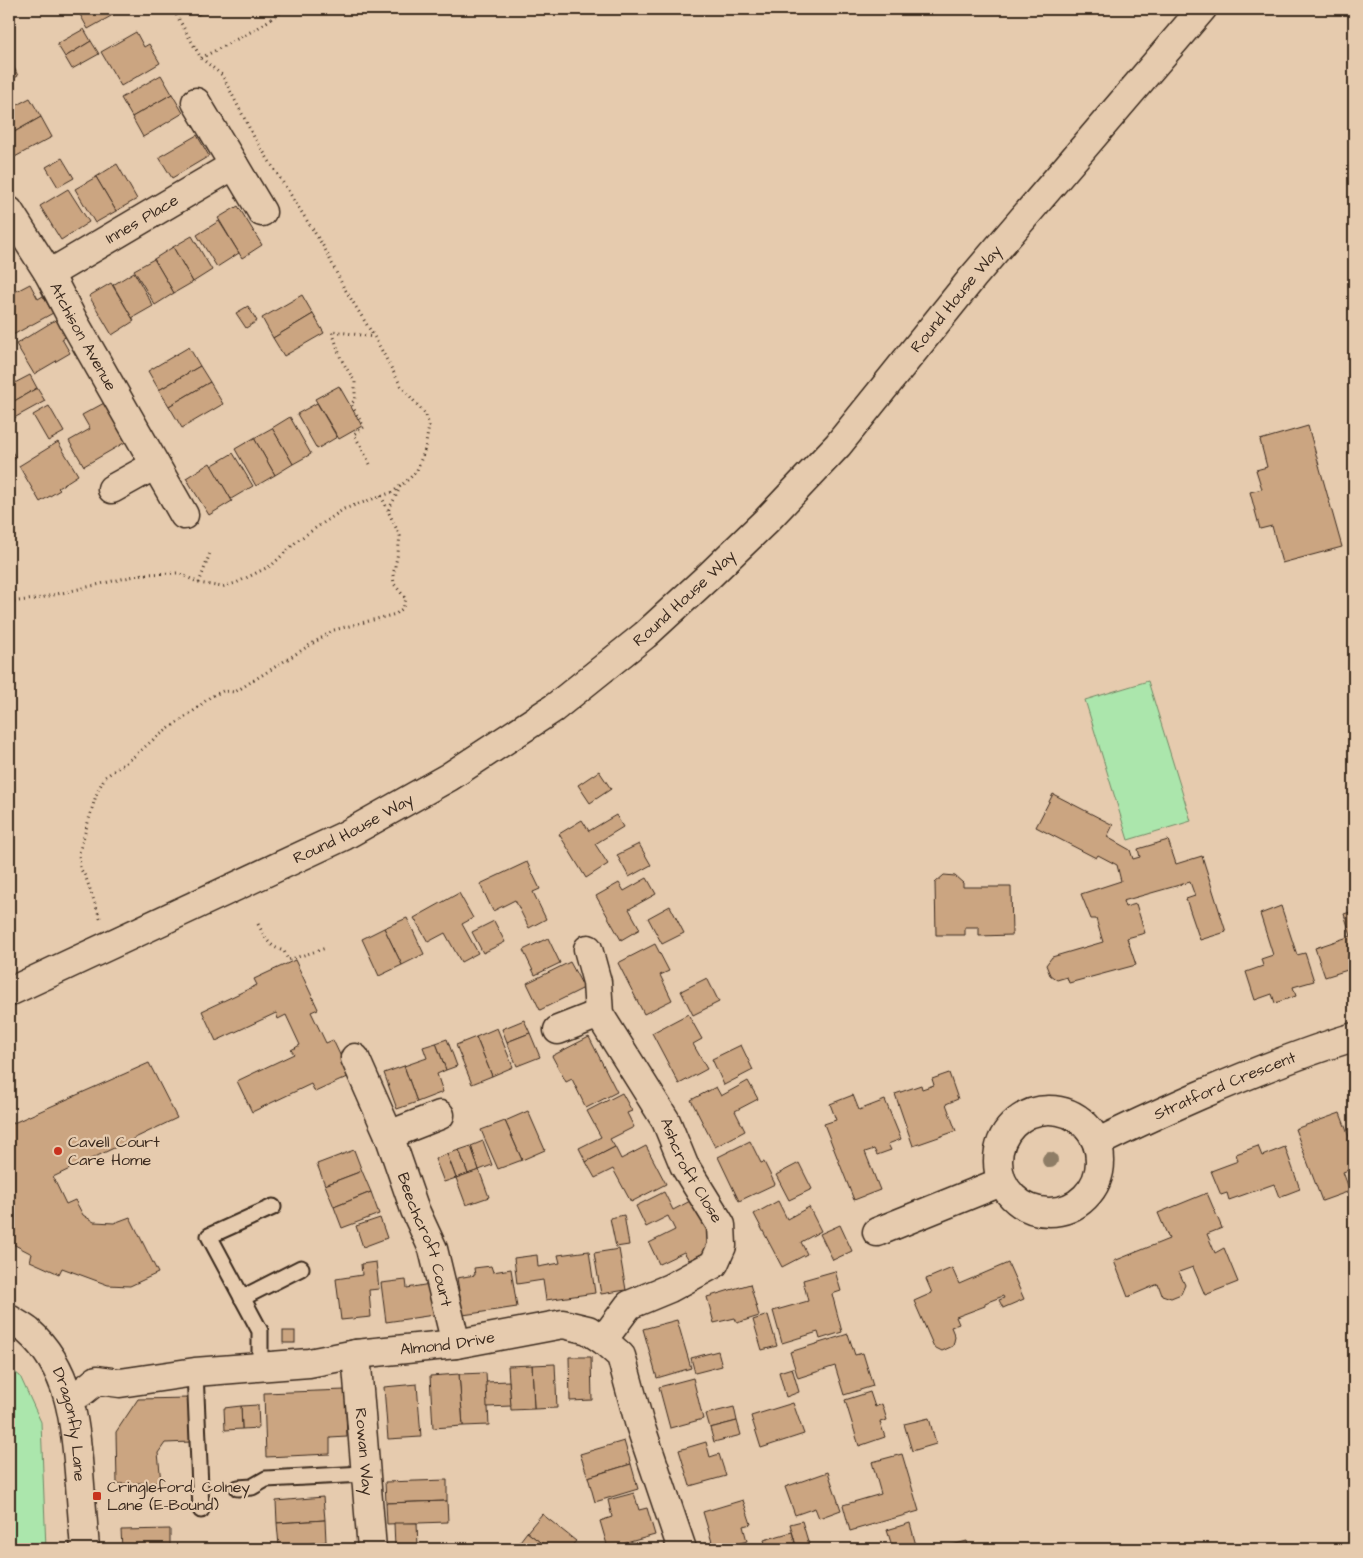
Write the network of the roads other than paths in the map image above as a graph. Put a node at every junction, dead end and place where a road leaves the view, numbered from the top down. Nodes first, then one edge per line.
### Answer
1 (1202, 9) edge
2 (196, 102) dead end
3 (234, 165) junction
4 (9, 211) edge
5 (262, 212) dead end
6 (50, 274) junction
7 (155, 465) junction
8 (112, 489) dead end
9 (184, 515) dead end
10 (588, 949) dead end
11 (9, 992) edge
12 (599, 1014) junction
13 (558, 1030) dead end
14 (1354, 1037) edge
15 (355, 1058) dead end
16 (440, 1115) dead end
17 (389, 1135) junction
18 (1097, 1143) junction
19 (1001, 1182) junction
20 (273, 1207) dead end
21 (877, 1232) dead end
22 (301, 1268) dead end
23 (242, 1298) junction
24 (9, 1319) edge
25 (603, 1340) junction
26 (456, 1344) junction
27 (356, 1354) junction
28 (260, 1366) junction
29 (195, 1372) junction
30 (69, 1396) junction
31 (364, 1474) junction
32 (238, 1488) dead end
33 (201, 1510) dead end
34 (86, 1549) edge
35 (372, 1549) edge
36 (682, 1549) edge

1 - 11 street, Round House Way
2 - 3 street
3 - 5 street
3 - 6 street, Innes Place
4 - 6 street, Atchison Avenue
6 - 7 street, Atchison Avenue
7 - 8 street
7 - 9 street, Atchison Avenue
10 - 12 street, Ashcroft Close
12 - 13 street
12 - 25 street, Ashcroft Close
14 - 18 street, Stratford Crescent
15 - 17 street, Beechcroft Court
16 - 17 street
17 - 26 street, Beechcroft Court
18 - 19 street
18 - 19 street
19 - 21 street
20 - 23 lane
22 - 23 lane
23 - 28 lane
24 - 30 street, Dragonfly Lane
25 - 26 street, Almond Drive
25 - 36 street, Almond Drive
26 - 27 street, Almond Drive
27 - 28 street, Almond Drive
27 - 31 street, Rowan Way
28 - 29 street, Almond Drive
29 - 30 street, Almond Drive
29 - 33 lane
30 - 34 street, Dragonfly Lane
31 - 32 lane
31 - 35 street, Rowan Way

